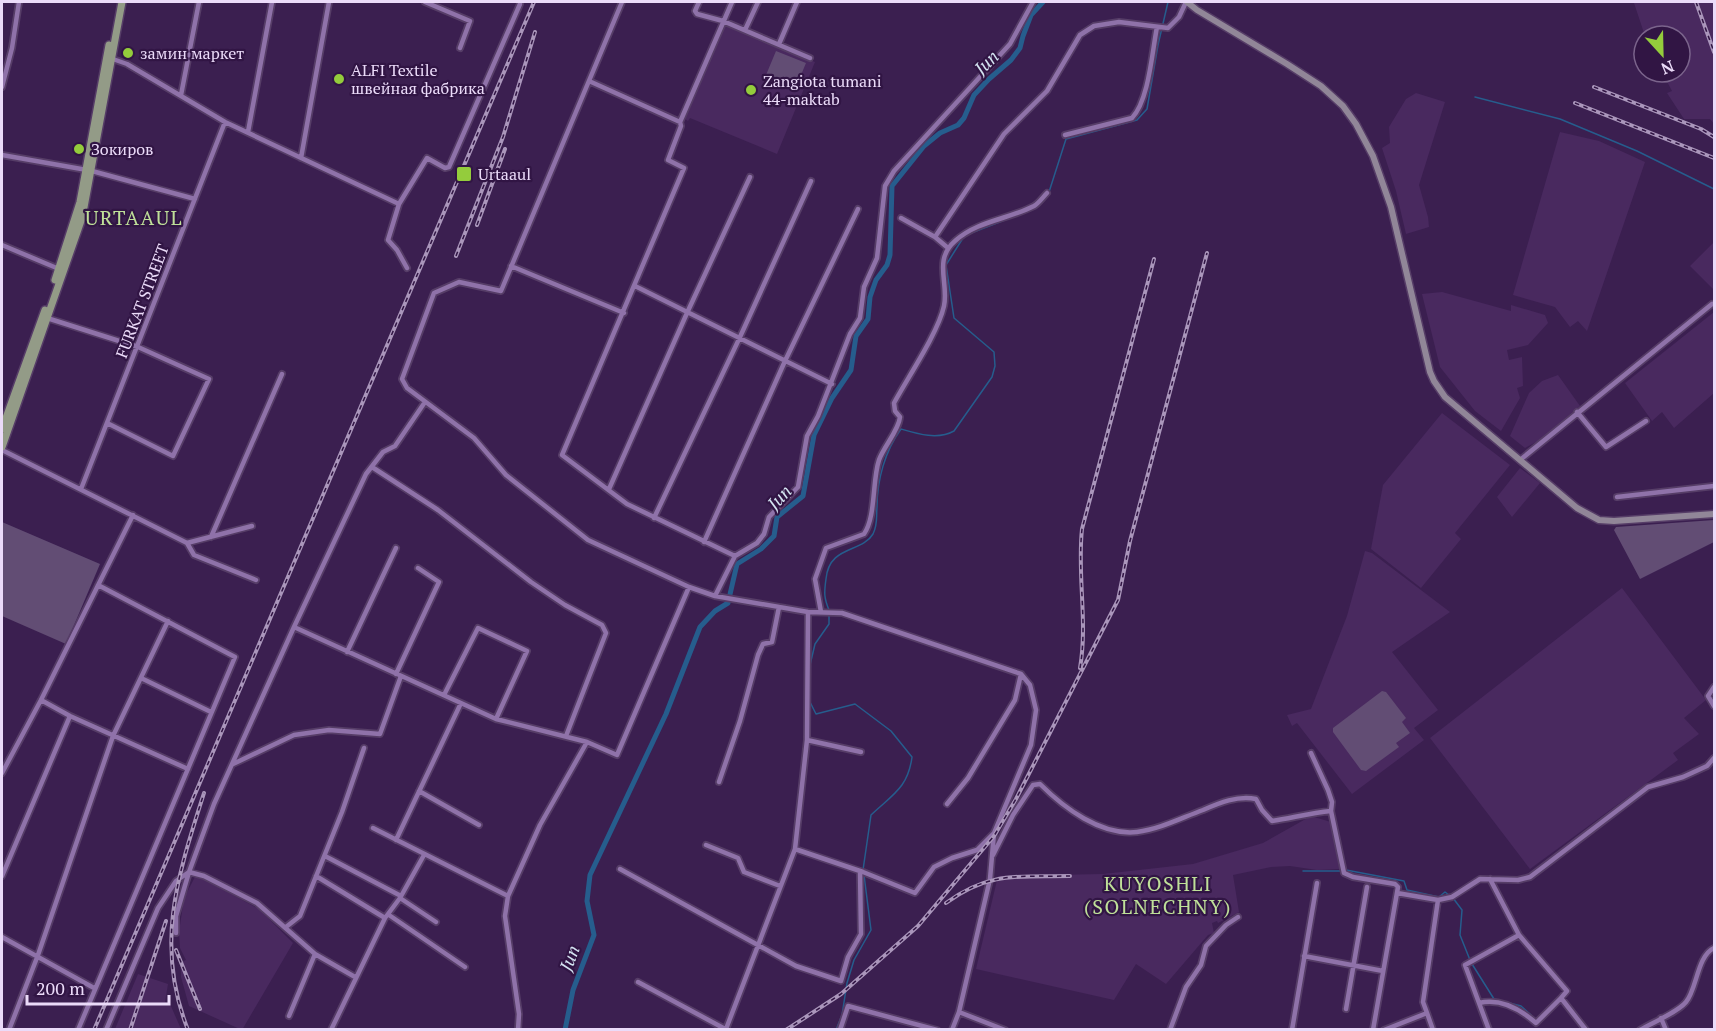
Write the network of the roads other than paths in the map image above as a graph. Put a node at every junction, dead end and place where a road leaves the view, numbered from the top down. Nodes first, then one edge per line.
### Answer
1 (19, 2) edge
2 (120, 2) edge
3 (199, 2) edge
4 (272, 2) edge
5 (329, 2) edge
6 (425, 2) edge
7 (622, 2) edge
8 (699, 2) edge
9 (732, 2) edge
10 (758, 2) edge
11 (796, 2) edge
12 (1033, 2) edge
13 (1187, 2) edge
14 (520, 4) dead end
15 (723, 21) junction
16 (1160, 28) junction
17 (746, 30) junction
18 (779, 44) junction
19 (460, 48) dead end
20 (110, 58) junction
21 (810, 58) dead end
22 (588, 81) junction
23 (2, 87) edge
24 (182, 95) junction
25 (225, 122) junction
26 (680, 122) junction
27 (248, 132) junction
28 (1065, 135) dead end
29 (2, 154) edge
30 (301, 158) junction
31 (89, 171) junction
32 (750, 177) dead end
33 (811, 181) dead end
34 (1047, 193) dead end
35 (195, 199) junction
36 (399, 204) junction
37 (858, 209) dead end
38 (902, 218) dead end
39 (935, 237) junction
40 (2, 244) edge
41 (948, 249) junction
42 (511, 267) junction
43 (407, 268) dead end
44 (59, 269) junction
45 (635, 286) junction
46 (1712, 304) dead end
47 (624, 313) junction
48 (687, 313) junction
49 (47, 318) junction
50 (740, 338) junction
51 (138, 347) junction
52 (785, 361) junction
53 (282, 374) dead end
54 (832, 384) junction
55 (425, 402) junction
56 (1577, 412) junction
57 (1646, 421) dead end
58 (107, 423) junction
59 (2, 429) edge
60 (2, 448) edge
61 (1520, 460) junction
62 (372, 467) junction
63 (1714, 486) edge
64 (81, 489) junction
65 (609, 489) junction
66 (1617, 497) dead end
67 (1714, 514) edge
68 (133, 516) junction
69 (654, 518) junction
70 (252, 526) dead end
71 (211, 537) junction
72 (704, 542) junction
73 (187, 543) junction
74 (396, 548) dead end
75 (735, 556) junction
76 (418, 568) dead end
77 (256, 580) dead end
78 (98, 585) junction
79 (689, 587) junction
80 (715, 596) junction
81 (778, 607) junction
82 (808, 612) junction
83 (821, 612) junction
84 (168, 621) junction
85 (294, 627) junction
86 (347, 652) junction
87 (1021, 674) junction
88 (398, 675) junction
89 (141, 678) junction
90 (1714, 687) edge
91 (444, 695) junction
92 (41, 700) junction
93 (461, 703) junction
94 (1714, 706) edge
95 (211, 712) junction
96 (70, 716) junction
97 (496, 719) junction
98 (113, 736) junction
99 (566, 736) junction
100 (807, 740) junction
101 (587, 741) junction
102 (364, 748) dead end
103 (861, 752) dead end
104 (1311, 753) dead end
105 (1714, 758) edge
106 (231, 765) junction
107 (188, 769) junction
108 (2, 773) edge
109 (719, 782) dead end
110 (419, 791) junction
111 (947, 804) dead end
112 (1331, 811) junction
113 (479, 825) dead end
114 (373, 828) dead end
115 (994, 833) junction
116 (396, 840) junction
117 (706, 845) dead end
118 (795, 849) junction
119 (424, 855) junction
120 (993, 855) junction
121 (325, 856) junction
122 (620, 869) dead end
123 (860, 871) junction
124 (189, 872) junction
125 (2, 876) edge
126 (316, 876) junction
127 (1490, 879) junction
128 (1317, 883) dead end
129 (780, 886) junction
130 (1366, 887) dead end
131 (1397, 893) junction
132 (508, 896) junction
133 (401, 897) junction
134 (1438, 900) junction
135 (387, 916) junction
136 (1238, 918) dead end
137 (436, 922) dead end
138 (286, 927) junction
139 (176, 933) dead end
140 (1519, 935) junction
141 (2, 937) edge
142 (757, 946) junction
143 (1714, 948) edge
144 (315, 954) junction
145 (38, 956) junction
146 (1304, 956) junction
147 (1353, 965) junction
148 (465, 966) dead end
149 (1383, 971) junction
150 (355, 976) junction
151 (638, 982) dead end
152 (94, 988) junction
153 (1561, 998) junction
154 (1479, 1003) junction
155 (1346, 1009) dead end
156 (959, 1012) junction
157 (1427, 1013) junction
158 (289, 1016) dead end
159 (1661, 1018) junction
160 (12, 1028) edge
161 (78, 1029) edge
162 (106, 1029) edge
163 (331, 1029) edge
164 (518, 1029) edge
165 (727, 1029) edge
166 (840, 1029) edge
167 (937, 1029) edge
168 (952, 1029) edge
169 (1005, 1029) edge
170 (1170, 1029) edge
171 (1292, 1029) edge
172 (1373, 1029) edge
173 (1384, 1029) edge
174 (1433, 1029) edge
175 (1489, 1029) edge
176 (1586, 1029) edge
177 (1640, 1029) edge
178 (1666, 1029) edge

1 - 23 street
2 - 20 main road
3 - 24 street
4 - 27 street
5 - 30 street
6 - 19 street
7 - 22 street
8 - 15 street
9 - 15 street
10 - 17 street
11 - 18 street
12 - 54 street
13 - 16 street
13 - 61 main road
14 - 36 street
15 - 17 street
15 - 26 street
16 - 28 street
16 - 39 street
17 - 18 street
18 - 21 street
20 - 24 street
20 - 31 main road
22 - 26 street
22 - 42 street
24 - 25 street
25 - 27 street
25 - 35 street, FURKAT STREET
26 - 45 street
27 - 30 street
29 - 31 street
30 - 36 street
31 - 35 street
31 - 44 main road
31 - 49 main road
32 - 48 street
33 - 50 street
34 - 41 street
35 - 51 street, FURKAT STREET
36 - 43 street
37 - 52 street
38 - 39 street
39 - 41 street
40 - 44 street
41 - 83 street
42 - 47 street
42 - 55 street
44 - 59 main road
45 - 47 street
45 - 48 street
46 - 56 street
47 - 65 street
48 - 50 street
48 - 65 street
49 - 51 street
49 - 60 main road
50 - 52 street
50 - 69 street
51 - 58 street, FURKAT STREET
51 - 58 street
52 - 54 street
52 - 72 street
53 - 71 street
54 - 75 street
55 - 62 street
55 - 79 street
56 - 57 street
56 - 61 street
58 - 64 street, FURKAT STREET
60 - 64 street
61 - 67 main road
62 - 85 street
62 - 99 street
63 - 66 street
64 - 68 street
65 - 69 street
68 - 73 street
68 - 78 street
69 - 72 street
70 - 71 street
71 - 73 street
72 - 75 street
73 - 77 street
74 - 86 street
75 - 80 street
76 - 88 street
78 - 84 street
78 - 92 street
79 - 80 street
79 - 101 street
80 - 81 street
81 - 82 street
81 - 109 street
82 - 83 street
82 - 100 street
83 - 87 street
84 - 89 street
84 - 95 street
85 - 86 street
85 - 106 street
86 - 88 street
87 - 111 street
87 - 115 street
88 - 91 street
88 - 106 street
89 - 95 street
89 - 98 street
90 - 94 street
91 - 93 street
91 - 97 street
92 - 96 street
92 - 108 street
93 - 97 street
93 - 110 street
95 - 107 street
96 - 98 street
96 - 125 street
97 - 99 street
98 - 107 street
98 - 145 street
99 - 101 street
100 - 103 street
100 - 118 street
101 - 132 street
102 - 121 street
104 - 112 street
105 - 127 street
106 - 124 street
107 - 152 street
110 - 113 street
110 - 116 street
112 - 120 street
112 - 131 street
114 - 116 street
115 - 120 street
115 - 123 street
116 - 119 street
117 - 129 street
118 - 123 street
118 - 129 street
119 - 132 street
119 - 133 street
120 - 156 street
121 - 126 street
121 - 133 street
122 - 142 street
123 - 142 street
124 - 138 street
124 - 139 street
124 - 162 street
126 - 135 street
126 - 138 street
127 - 134 street
127 - 140 street
128 - 146 street
129 - 142 street
130 - 147 street
131 - 134 street
131 - 149 street
132 - 164 street
133 - 135 street
133 - 137 street
134 - 157 street
135 - 148 street
135 - 150 street
136 - 170 street
138 - 144 street
140 - 153 street
140 - 154 street
141 - 145 street
142 - 165 street
143 - 159 street
144 - 150 street
144 - 158 street
145 - 152 street
145 - 160 street
146 - 147 street
146 - 171 street
147 - 149 street
147 - 155 street
149 - 172 street
150 - 163 street
151 - 165 street
152 - 161 street
153 - 154 street
153 - 176 street
154 - 175 street
156 - 168 street
156 - 169 street
157 - 173 street
157 - 174 street
159 - 177 street
159 - 178 street
166 - 167 street

